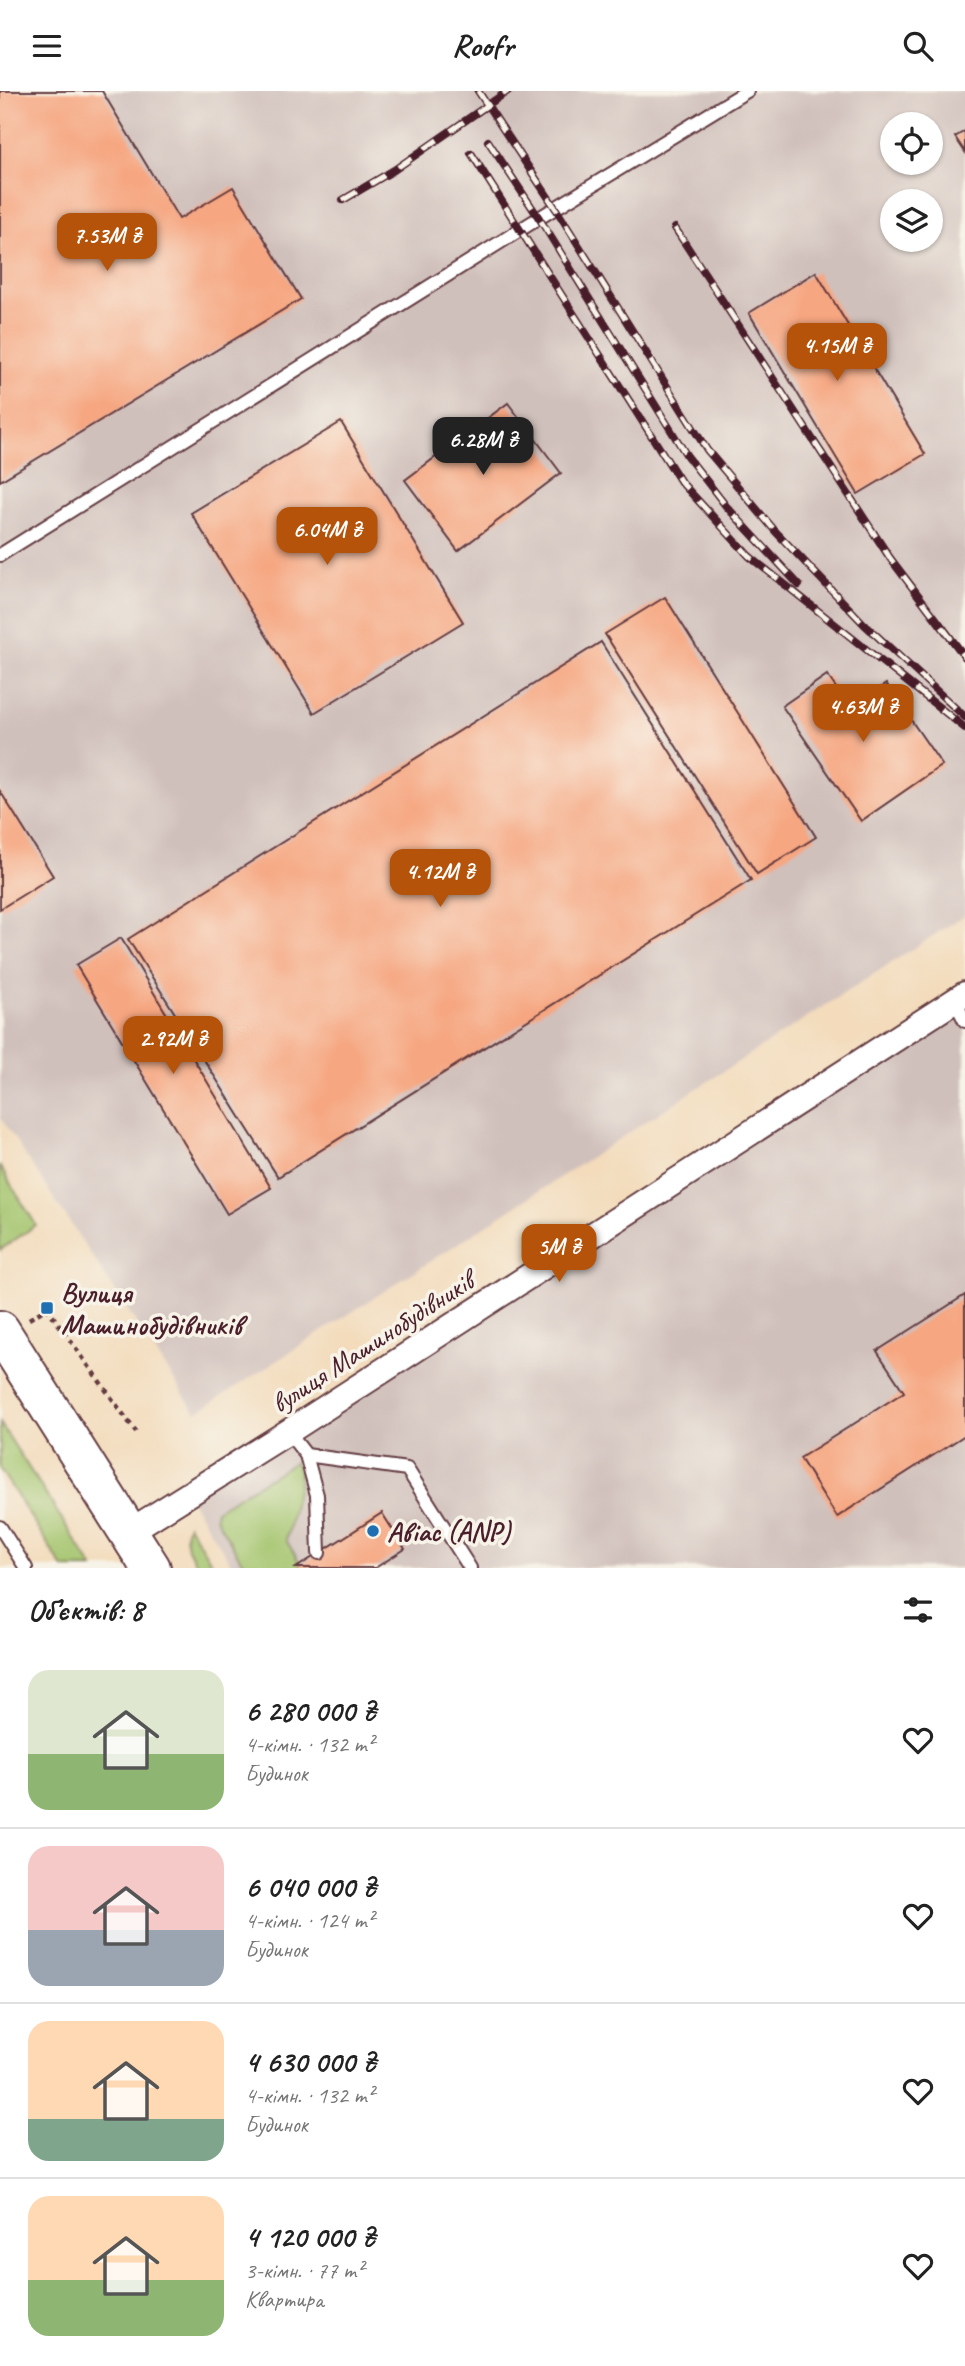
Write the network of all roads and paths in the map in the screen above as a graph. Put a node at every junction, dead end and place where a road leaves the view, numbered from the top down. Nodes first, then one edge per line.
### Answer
1 (747, 91) edge
2 (0, 555) edge
3 (962, 1005) edge
4 (1, 1332) edge
5 (136, 1432) dead end
6 (288, 1432) junction
7 (306, 1455) junction
8 (0, 1527) edge
9 (127, 1533) junction
10 (319, 1553) dead end
11 (26, 1568) edge
12 (150, 1568) edge
13 (470, 1568) edge

1 - 2 lane
3 - 6 street, вулиця Машинобудівників
4 - 5 path
4 - 9 main road
6 - 7 lane
6 - 9 street, вулиця Машинобудівників
7 - 10 lane
7 - 13 lane
8 - 11 lane
9 - 12 main road

